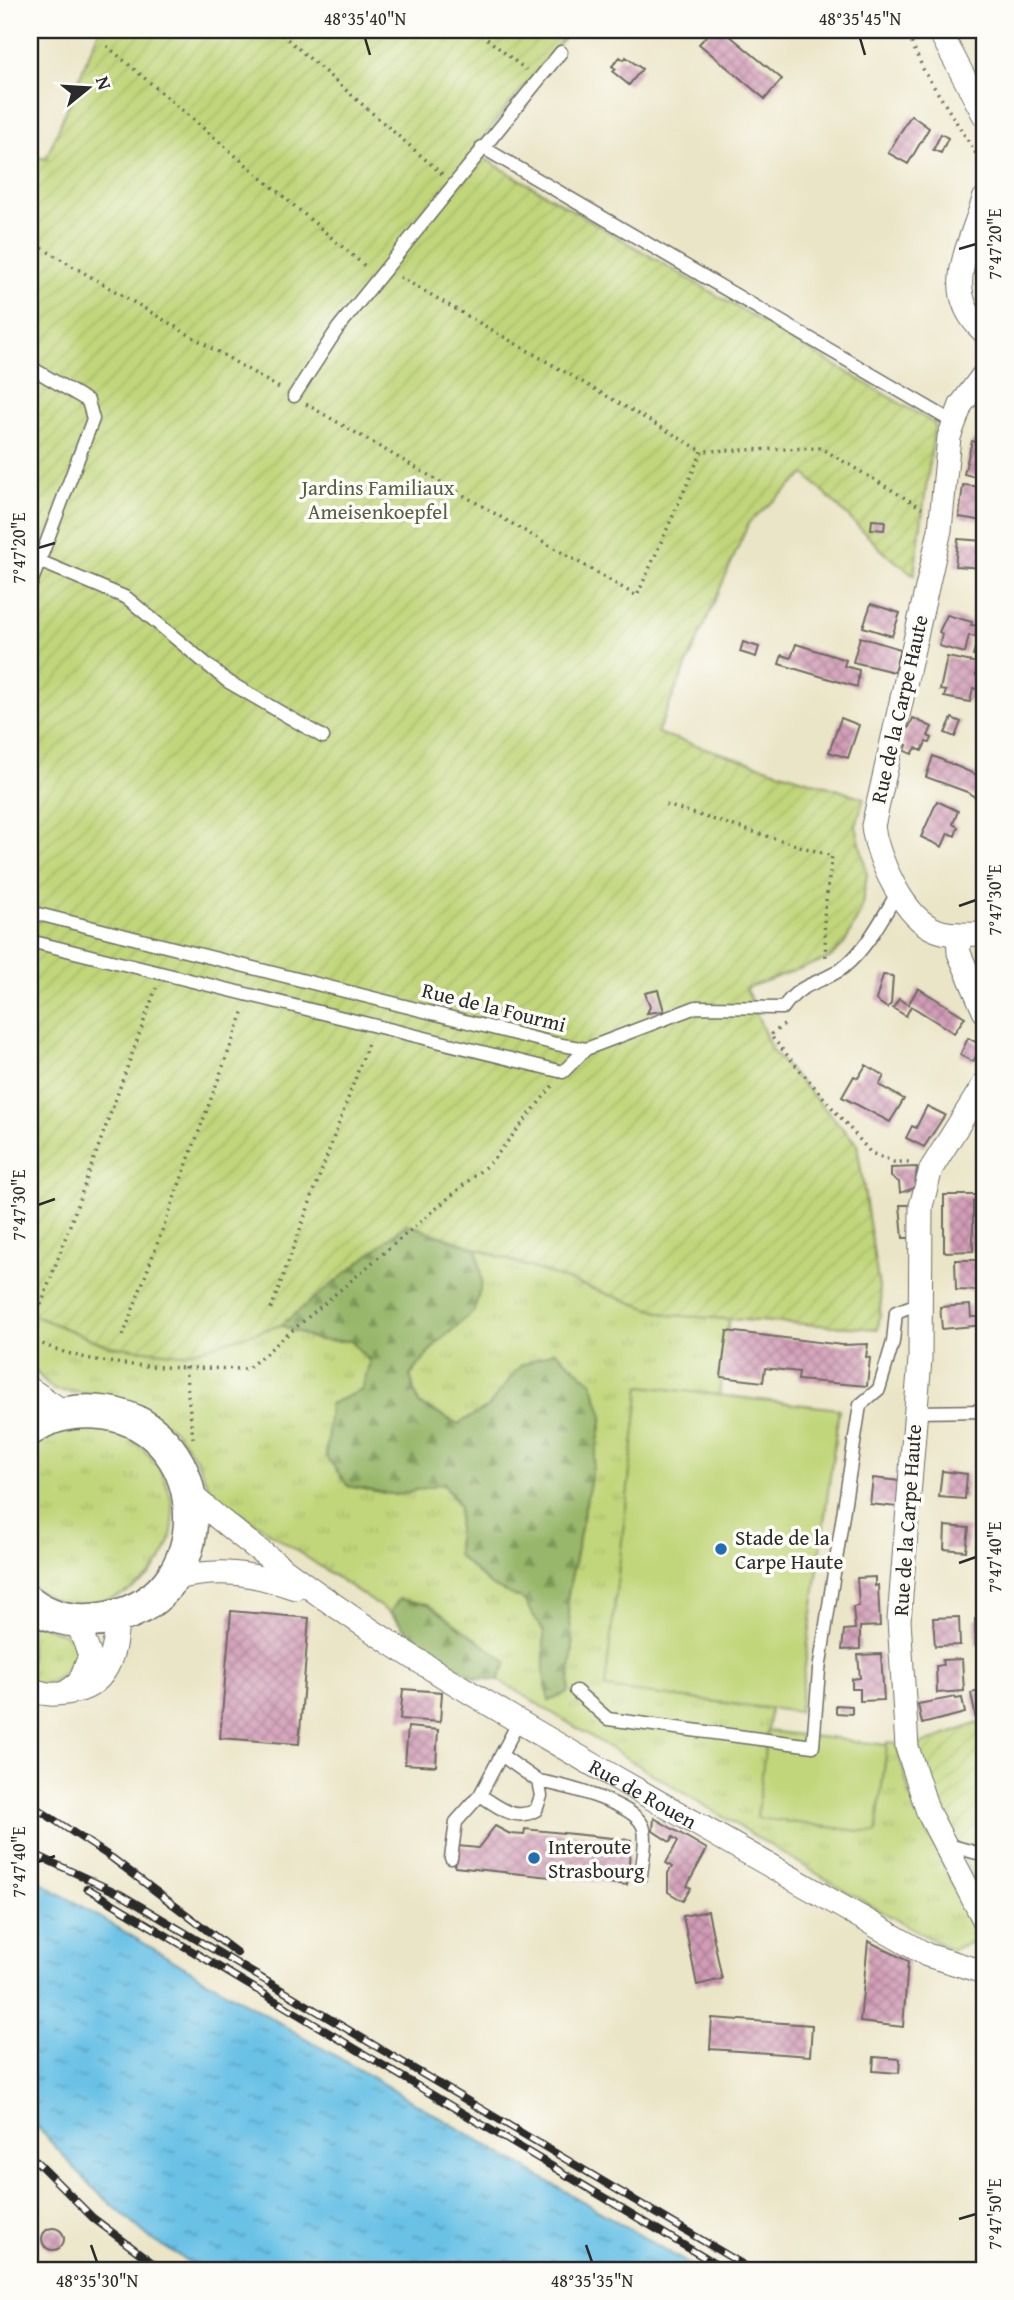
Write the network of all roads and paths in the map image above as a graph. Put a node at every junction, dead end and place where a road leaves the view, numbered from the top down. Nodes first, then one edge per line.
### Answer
1 (277, 30) edge
2 (476, 30) edge
3 (906, 30) edge
4 (939, 30) edge
5 (107, 46) dead end
6 (561, 52) dead end
7 (538, 80) junction
8 (984, 115) edge
9 (482, 147) junction
10 (984, 166) edge
11 (453, 184) junction
12 (984, 200) edge
13 (30, 241) edge
14 (382, 273) junction
15 (984, 332) edge
16 (30, 367) edge
17 (984, 374) edge
18 (294, 396) junction
19 (953, 422) junction
20 (702, 451) junction
21 (941, 514) junction
22 (34, 557) edge
23 (30, 586) edge
24 (323, 737) dead end
25 (666, 805) dead end
26 (898, 892) junction
27 (30, 912) edge
28 (958, 934) junction
29 (984, 934) edge
30 (30, 941) edge
31 (161, 973) junction
32 (827, 976) junction
33 (250, 995) junction
34 (783, 1009) junction
35 (984, 1011) edge
36 (374, 1026) junction
37 (586, 1049) junction
38 (564, 1072) junction
39 (984, 1084) edge
40 (975, 1119) edge
41 (937, 1161) junction
42 (920, 1303) junction
43 (41, 1305) dead end
44 (271, 1309) dead end
45 (123, 1336) dead end
46 (30, 1338) edge
47 (185, 1367) junction
48 (30, 1389) edge
49 (984, 1410) edge
50 (916, 1412) junction
51 (65, 1413) junction
52 (30, 1429) edge
53 (176, 1460) junction
54 (190, 1494) junction
55 (172, 1578) junction
56 (314, 1594) junction
57 (30, 1602) edge
58 (117, 1617) junction
59 (77, 1621) junction
60 (30, 1688) edge
61 (576, 1690) dead end
62 (62, 1694) junction
63 (519, 1723) junction
64 (501, 1755) junction
65 (538, 1781) junction
66 (480, 1795) junction
67 (945, 1844) junction
68 (984, 1855) edge
69 (451, 1858) dead end
70 (640, 1875) dead end
71 (984, 1920) edge
72 (984, 1972) edge

1 - 11 path
2 - 7 path
3 - 10 path
4 - 8 street
5 - 14 path
6 - 7 lane
7 - 9 lane
9 - 11 lane
9 - 19 lane
11 - 14 lane
12 - 15 street
13 - 18 path
14 - 18 lane
14 - 20 path
16 - 22 lane
17 - 19 street, Rue de la Carpe Haute
18 - 20 path
19 - 21 street, Rue de la Carpe Haute
20 - 21 path
21 - 26 street, Rue de la Carpe Haute
22 - 23 lane
22 - 24 lane
25 - 32 path
26 - 28 street, Rue de la Carpe Haute
26 - 32 lane
27 - 37 lane, Rue de la Fourmi
28 - 29 street, Rue de la Carpe Haute
28 - 35 street
30 - 31 lane
31 - 33 lane
31 - 43 path
32 - 34 lane
33 - 36 lane
33 - 45 path
34 - 37 lane, Rue de la Fourmi
34 - 41 path
36 - 38 lane
36 - 44 path
37 - 38 lane
38 - 47 path
39 - 40 street, Rue de la Carpe Haute
40 - 41 street, Rue de la Carpe Haute
41 - 42 street, Rue de la Carpe Haute
42 - 50 street, Rue de la Carpe Haute
42 - 61 lane
46 - 47 path
47 - 53 path
48 - 51 street
49 - 50 lane
50 - 67 street, Rue de la Carpe Haute
51 - 52 main road
51 - 53 main road
53 - 54 main road
54 - 55 main road
54 - 56 street, Rue de Rouen
55 - 56 street, Rue de Rouen
55 - 58 main road
56 - 63 street, Rue de Rouen
57 - 59 main road
58 - 59 main road
58 - 62 street
59 - 62 street
60 - 62 street
63 - 64 lane
63 - 72 street, Rue de Rouen
64 - 65 lane
64 - 66 lane
65 - 66 lane
65 - 70 lane
66 - 69 lane
67 - 68 lane
67 - 71 street, Rue de la Carpe Haute

